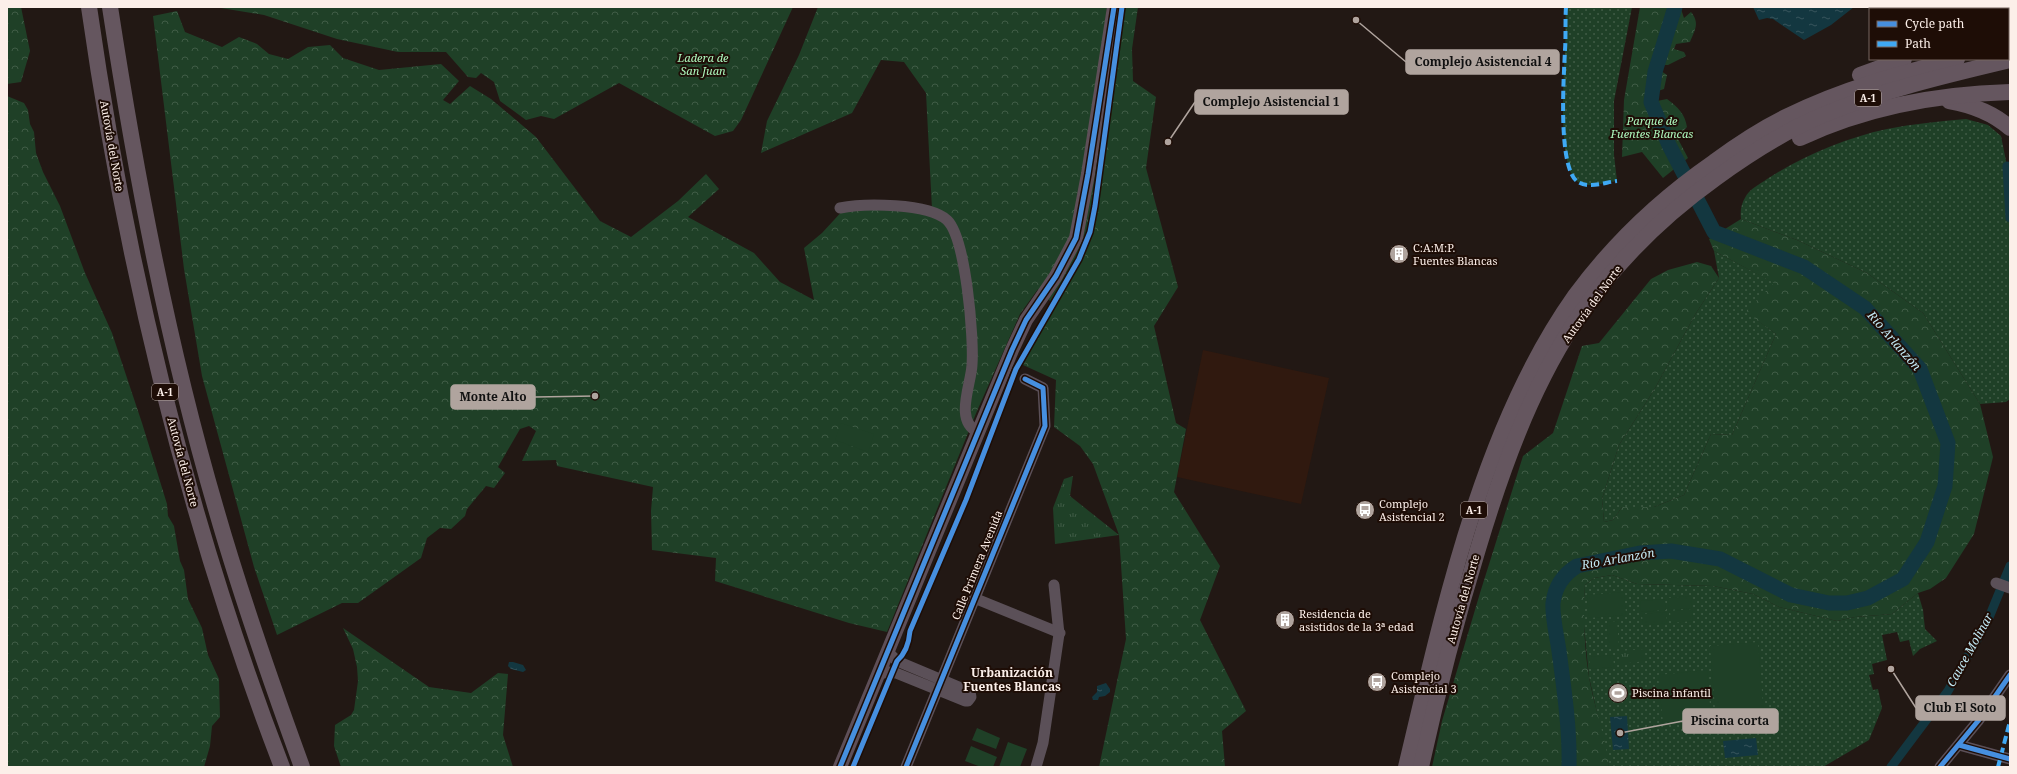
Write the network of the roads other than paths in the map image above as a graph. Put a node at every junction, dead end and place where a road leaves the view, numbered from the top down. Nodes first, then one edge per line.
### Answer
1 (89, 7) edge
2 (110, 7) edge
3 (1114, 7) edge
4 (1901, 60) edge
5 (1953, 60) edge
6 (2010, 60) edge
7 (2010, 92) edge
8 (1920, 101) junction
9 (2010, 128) edge
10 (1734, 157) junction
11 (840, 208) dead end
12 (1644, 229) junction
13 (1025, 378) dead end
14 (978, 432) junction
15 (1996, 583) dead end
16 (1054, 585) dead end
17 (2009, 588) edge
18 (974, 598) junction
19 (1060, 633) junction
20 (888, 652) junction
21 (878, 674) junction
22 (2010, 675) edge
23 (941, 680) junction
24 (937, 690) junction
25 (1959, 745) junction
26 (2010, 759) edge
27 (282, 767) edge
28 (302, 767) edge
29 (840, 767) edge
30 (906, 767) edge
31 (1036, 767) edge
32 (1406, 767) edge
33 (1421, 767) edge
34 (1940, 767) edge

1 - 27 highway, Autovía del Norte / A-1
2 - 28 highway, Autovía del Norte / A-1
3 - 14 main road
4 - 10 highway
5 - 10 highway, A-1
6 - 10 highway, Autovía del Norte / A-1
7 - 8 highway
8 - 9 highway
8 - 10 highway
10 - 12 highway, Autovía del Norte / A-1
10 - 12 highway
11 - 14 street
12 - 32 highway, Autovía del Norte / A-1
12 - 33 highway, Autovía del Norte / A-1
13 - 18 street, Calle Primera Avenida
14 - 20 main road
15 - 17 street
16 - 19 street
18 - 19 street
18 - 23 street, Calle Primera Avenida
19 - 31 street
20 - 21 main road
20 - 23 street
21 - 24 street
21 - 29 main road
22 - 25 street
23 - 24 street, Calle Primera Avenida
23 - 24 street
24 - 30 street, Calle Primera Avenida
25 - 26 street
25 - 34 street

